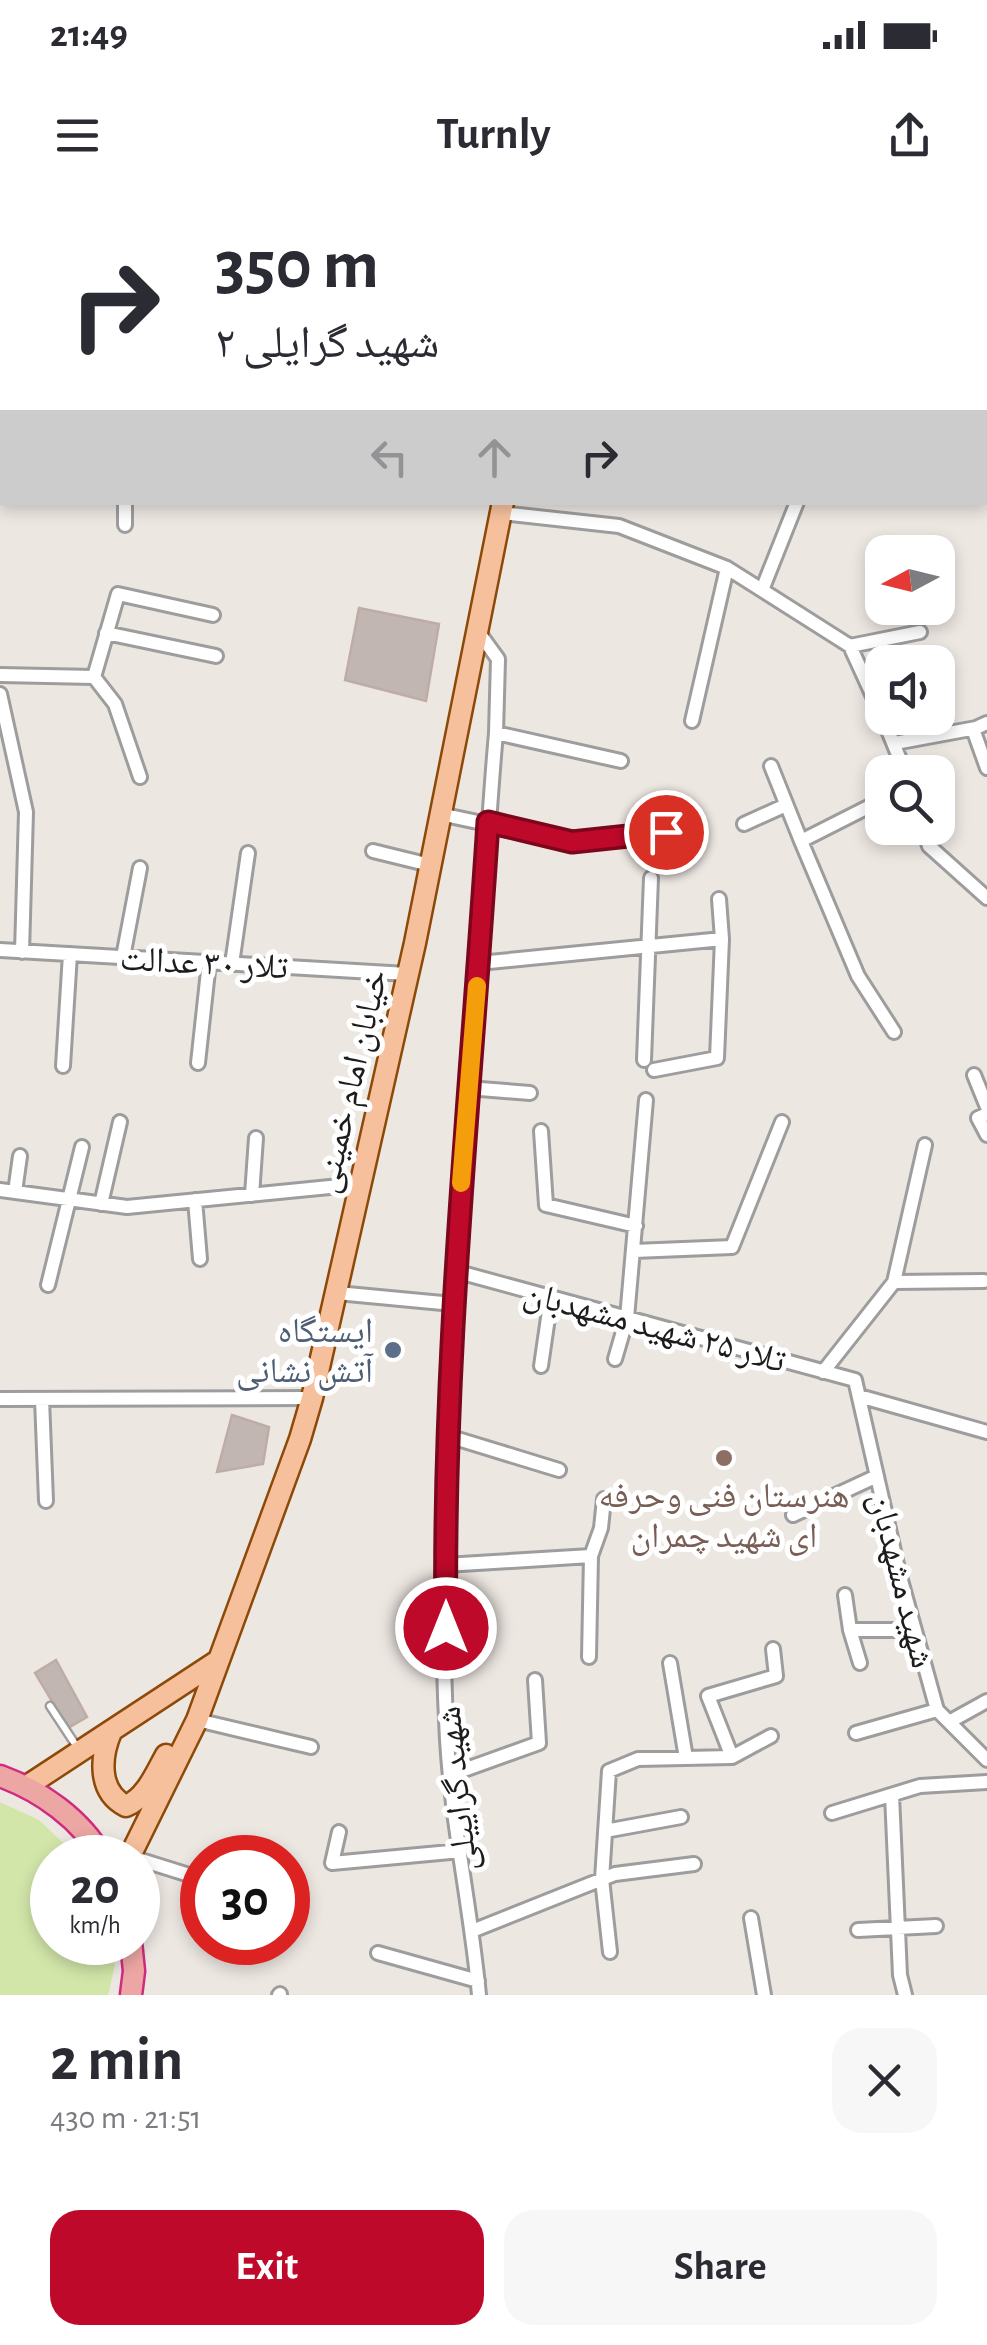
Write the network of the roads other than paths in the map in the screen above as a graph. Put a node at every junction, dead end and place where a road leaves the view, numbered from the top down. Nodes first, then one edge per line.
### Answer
1 (125, 505) edge
2 (796, 505) edge
3 (502, 508) edge
4 (126, 525) dead end
5 (727, 568) junction
6 (762, 590) junction
7 (214, 614) dead end
8 (478, 630) junction
9 (920, 632) dead end
10 (106, 633) junction
11 (850, 646) junction
12 (216, 656) dead end
13 (0, 675) edge
14 (94, 677) junction
15 (865, 678) edge
16 (0, 694) edge
17 (692, 721) dead end
18 (987, 722) edge
19 (973, 729) junction
20 (496, 734) junction
21 (891, 735) edge
22 (895, 743) junction
23 (899, 755) edge
24 (620, 761) dead end
25 (771, 766) dead end
26 (987, 768) edge
27 (140, 777) dead end
28 (786, 805) junction
29 (865, 809) edge
30 (440, 814) junction
31 (488, 822) junction
32 (744, 824) dead end
33 (666, 832) dead end
34 (801, 841) junction
35 (929, 845) edge
36 (374, 850) dead end
37 (248, 853) dead end
38 (430, 865) junction
39 (140, 868) dead end
40 (651, 878) dead end
41 (987, 898) edge
42 (720, 899) dead end
43 (722, 938) junction
44 (646, 944) junction
45 (0, 950) edge
46 (22, 952) junction
47 (70, 954) junction
48 (124, 958) junction
49 (209, 962) junction
50 (479, 963) junction
51 (232, 964) junction
52 (408, 974) junction
53 (894, 1032) dead end
54 (198, 1062) dead end
55 (64, 1066) dead end
56 (974, 1075) dead end
57 (468, 1088) junction
58 (530, 1093) dead end
59 (646, 1100) dead end
60 (979, 1115) edge
61 (120, 1122) dead end
62 (782, 1122) dead end
63 (541, 1131) dead end
64 (987, 1135) edge
65 (256, 1138) dead end
66 (925, 1145) dead end
67 (82, 1148) dead end
68 (20, 1156) dead end
69 (360, 1184) junction
70 (0, 1190) edge
71 (15, 1192) junction
72 (252, 1195) junction
73 (70, 1200) junction
74 (195, 1200) junction
75 (101, 1204) junction
76 (636, 1226) junction
77 (634, 1251) junction
78 (200, 1260) dead end
79 (455, 1271) junction
80 (984, 1281) dead end
81 (894, 1282) junction
82 (48, 1285) dead end
83 (337, 1293) junction
84 (551, 1297) junction
85 (453, 1304) junction
86 (627, 1318) junction
87 (615, 1359) dead end
88 (541, 1366) dead end
89 (824, 1372) junction
90 (855, 1380) joint
91 (859, 1396) junction
92 (312, 1398) junction
93 (42, 1399) junction
94 (0, 1400) edge
95 (987, 1432) edge
96 (448, 1436) junction
97 (559, 1470) dead end
98 (877, 1476) junction
99 (604, 1499) dead end
100 (46, 1501) dead end
101 (794, 1514) dead end
102 (591, 1556) junction
103 (445, 1565) junction
104 (845, 1595) dead end
105 (850, 1630) junction
106 (915, 1630) junction
107 (774, 1649) dead end
108 (589, 1656) dead end
109 (216, 1662) junction
110 (670, 1663) dead end
111 (860, 1663) dead end
112 (535, 1680) dead end
113 (987, 1700) edge
114 (50, 1706) dead end
115 (937, 1710) junction
116 (196, 1722) junction
117 (949, 1722) junction
118 (112, 1732) junction
119 (856, 1733) dead end
120 (771, 1736) dead end
121 (311, 1747) dead end
122 (79, 1750) junction
123 (732, 1757) junction
124 (686, 1758) junction
125 (987, 1760) edge
126 (450, 1775) junction
127 (0, 1776) edge
128 (987, 1782) edge
129 (27, 1786) junction
130 (892, 1794) junction
131 (832, 1813) dead end
132 (681, 1817) dead end
133 (605, 1831) junction
134 (340, 1832) dead end
135 (85, 1835) edge
136 (143, 1835) edge
137 (461, 1851) junction
138 (694, 1864) dead end
139 (602, 1879) junction
140 (751, 1918) dead end
141 (936, 1926) dead end
142 (898, 1927) junction
143 (858, 1930) dead end
144 (472, 1931) junction
145 (610, 1952) dead end
146 (378, 1953) dead end
147 (133, 1965) edge
148 (478, 1988) edge
149 (130, 1995) edge
150 (764, 1995) edge
151 (905, 1995) edge

1 - 4 street
2 - 6 street
3 - 5 street
3 - 8 main road, خیابان امام خمینی
5 - 6 street
5 - 17 street
6 - 11 street
7 - 10 street
8 - 20 street, شهید گراییلی
8 - 30 main road, خیابان امام خمینی
9 - 11 street
10 - 12 street
10 - 14 street
11 - 15 street
13 - 14 street
14 - 27 street
16 - 46 street
18 - 19 street
19 - 22 street
19 - 26 street
20 - 24 street
20 - 31 street, شهید گراییلی
21 - 22 street
22 - 23 street
25 - 28 street
28 - 32 street
28 - 34 street
29 - 34 street
30 - 31 street
30 - 38 main road, خیابان امام خمینی
31 - 33 street
31 - 50 street, شهید گراییلی
34 - 53 street
35 - 41 street
36 - 38 street
37 - 51 street
38 - 52 main road, خیابان امام خمینی
39 - 48 street
40 - 44 street
42 - 43 street
43 - 44 street
43 - 44 street
44 - 50 street
45 - 46 street, تلار ۳۰ عدالت
46 - 47 street, تلار ۳۰ عدالت
47 - 48 street, تلار ۳۰ عدالت
47 - 55 street
48 - 49 street, تلار ۳۰ عدالت
49 - 51 street, تلار ۳۰ عدالت
49 - 54 street
50 - 57 street, شهید گراییلی
51 - 52 street, تلار ۳۰ عدالت
52 - 69 main road, خیابان امام خمینی
56 - 60 street
57 - 58 street
57 - 79 street, شهید گراییلی
59 - 76 street
60 - 64 street
61 - 75 street
62 - 77 street
63 - 76 street
65 - 72 street
66 - 81 street
67 - 73 street
68 - 71 street
69 - 72 street
69 - 83 main road, خیابان امام خمینی
70 - 71 street
71 - 73 street
72 - 74 street
73 - 75 street
73 - 82 street
74 - 75 street
74 - 78 street
76 - 77 street
77 - 86 street
79 - 84 street, تلار ۲۵ شهید مشهدبان
79 - 85 street, شهید گراییلی
80 - 81 street
81 - 89 street
83 - 85 street
83 - 92 main road, خیابان امام خمینی
84 - 86 street, تلار ۲۵ شهید مشهدبان
84 - 88 street
85 - 96 street, شهید گراییلی
86 - 87 street
86 - 89 street, تلار ۲۵ شهید مشهدبان
89 - 90 street, تلار ۲۵ شهید مشهدبان
90 - 91 street, شهید مشهدبان
91 - 95 street
91 - 98 street, شهید مشهدبان
92 - 93 street
92 - 109 main road, خیابان امام خمینی
93 - 94 street
93 - 100 street
96 - 97 street
96 - 103 street, شهید گراییلی
98 - 101 street
98 - 106 street, شهید مشهدبان
99 - 102 street
102 - 103 street
102 - 108 street
103 - 126 street, شهید گراییلی
104 - 105 street
105 - 106 street
105 - 111 street
106 - 115 street, شهید مشهدبان
107 - 123 street
109 - 116 main road, خیابان امام خمینی
109 - 118 main road
110 - 124 street
112 - 126 street
113 - 117 street
114 - 122 lane
115 - 117 street, شهید مشهدبان
115 - 119 street
116 - 118 main road
116 - 121 street
116 - 136 main road, خیابان امام خمینی
117 - 125 street, شهید مشهدبان
118 - 122 main road
120 - 123 street
122 - 129 main road
123 - 124 street
124 - 133 street
126 - 137 street, شهید گراییلی
127 - 129 highway
128 - 130 street
129 - 135 highway
130 - 131 street
130 - 142 street
132 - 133 street
133 - 139 street
134 - 137 street
137 - 144 street, شهید گراییلی
138 - 139 street
139 - 144 street
139 - 145 street
140 - 150 street
141 - 142 street
142 - 143 street
142 - 151 street
144 - 148 street, شهید گراییلی
146 - 148 street
147 - 149 highway

